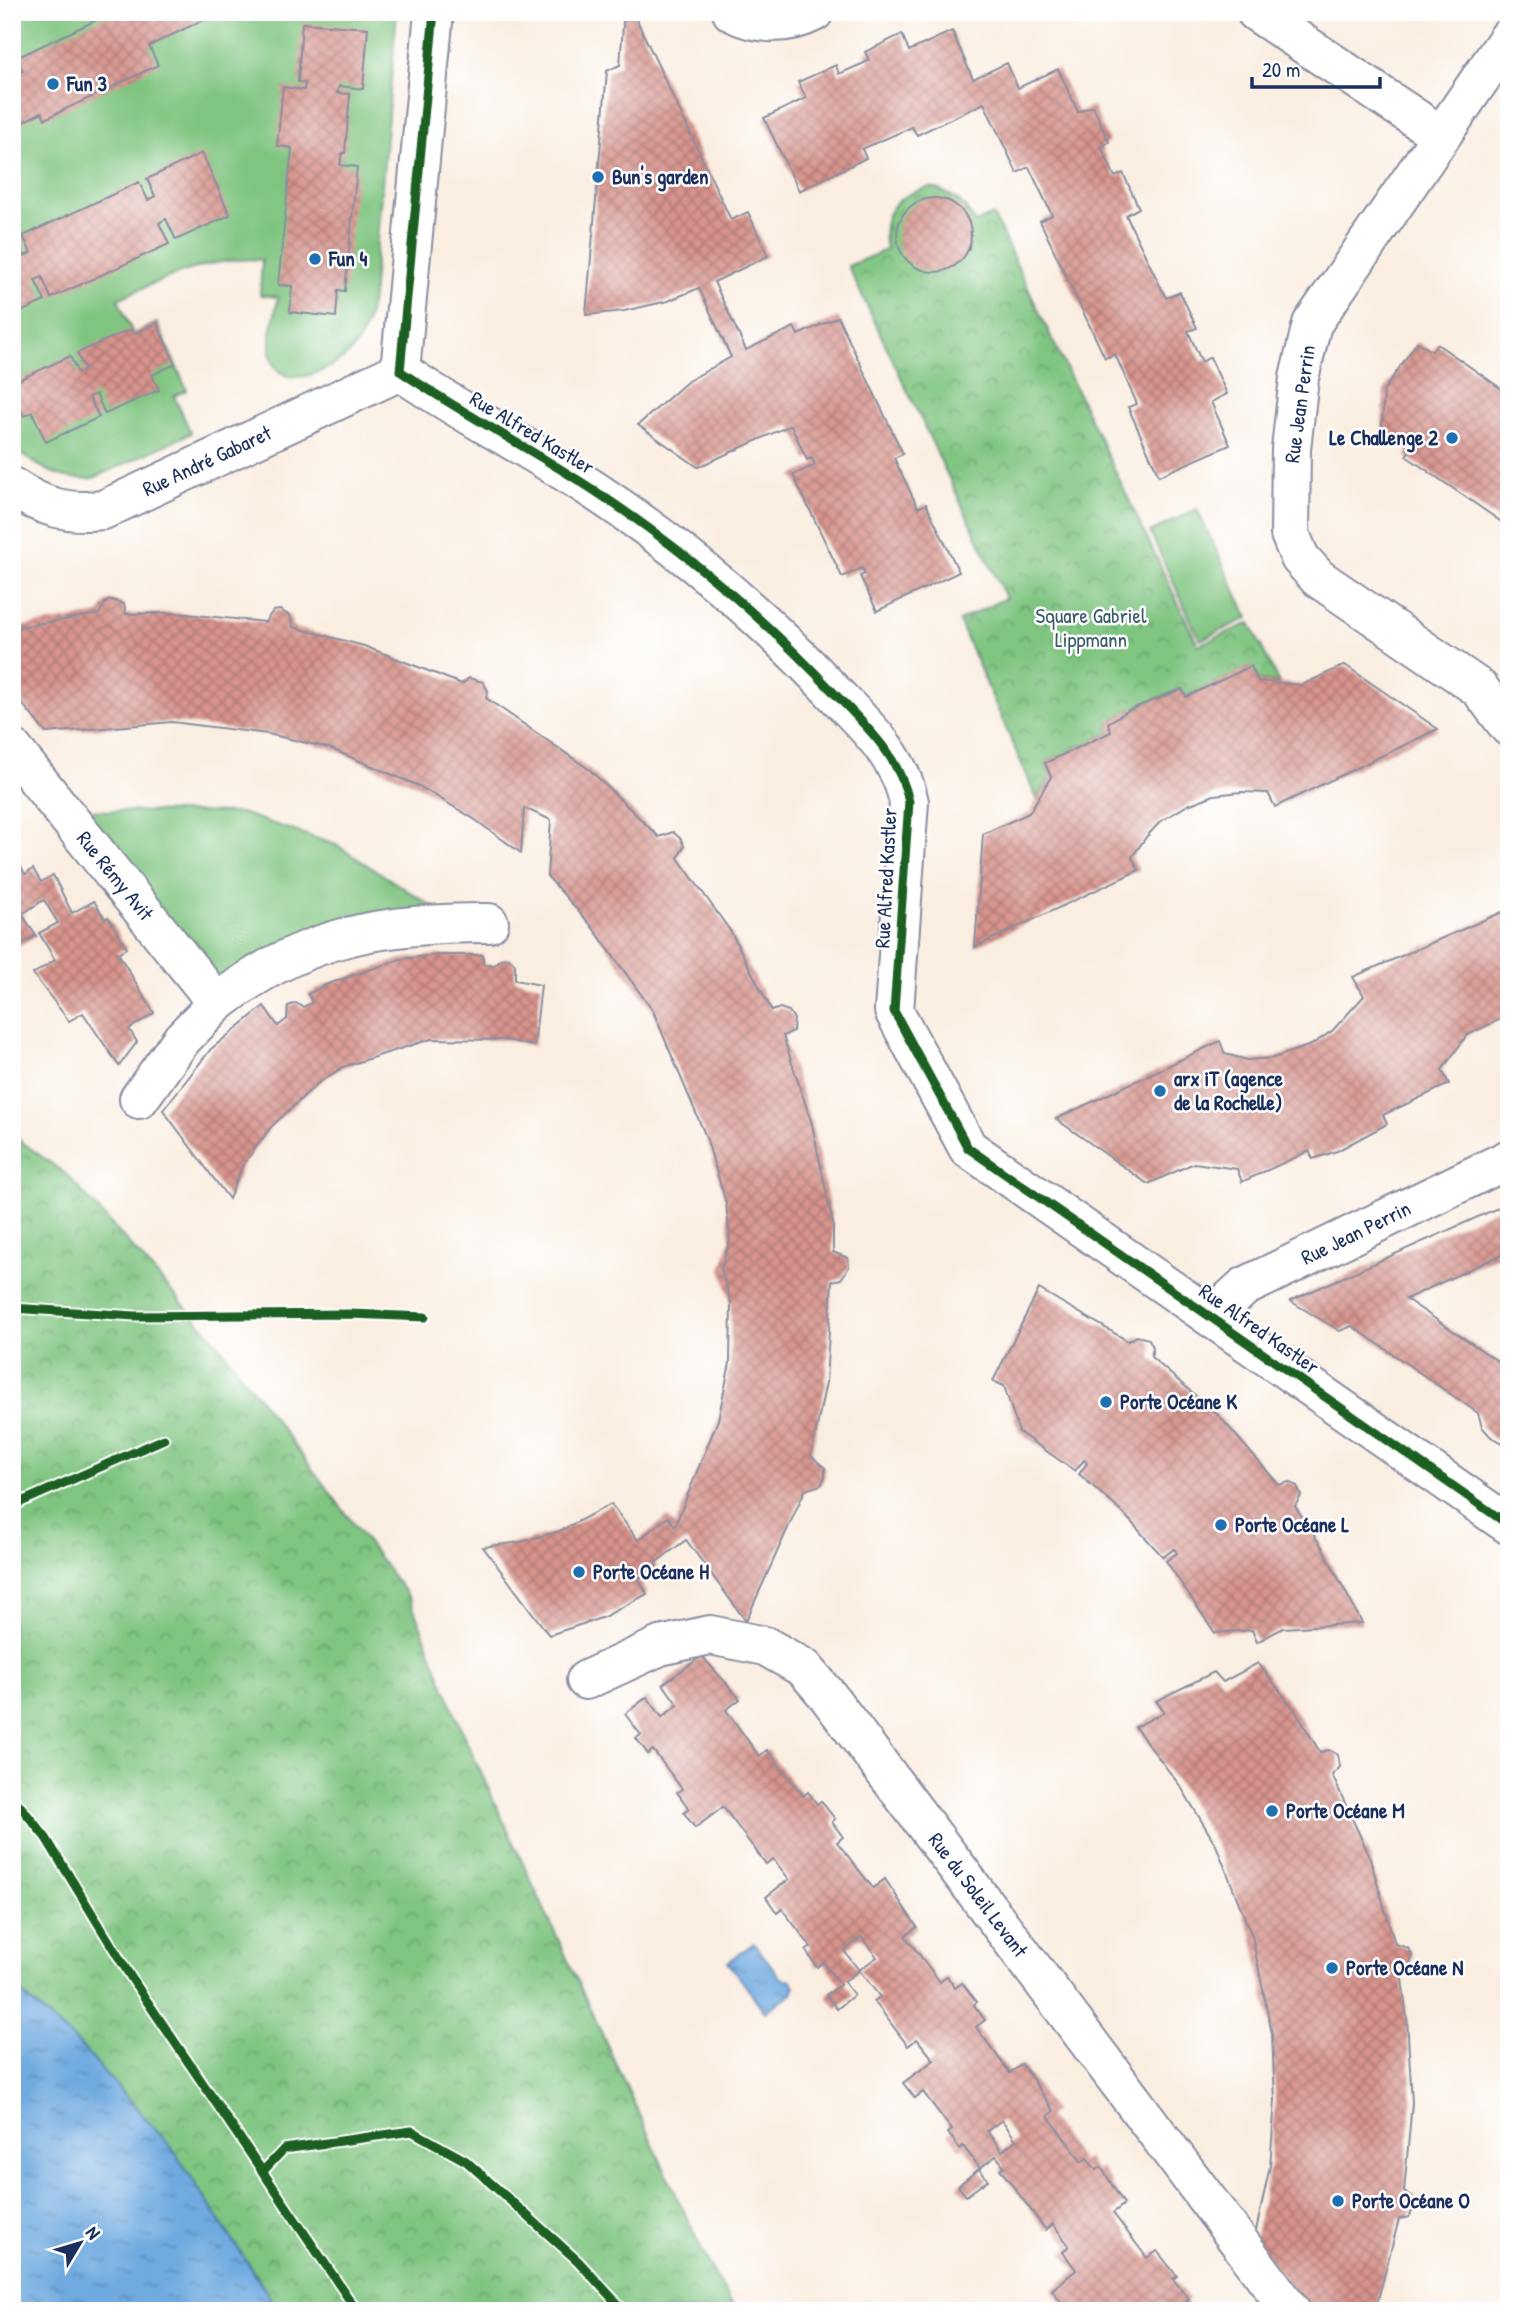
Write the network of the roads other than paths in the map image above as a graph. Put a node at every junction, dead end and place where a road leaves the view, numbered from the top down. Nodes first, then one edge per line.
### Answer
1 (434, 12) edge
2 (732, 12) edge
3 (814, 12) edge
4 (1256, 12) edge
5 (1509, 37) edge
6 (1439, 134) junction
7 (400, 371) junction
8 (17, 500) edge
9 (1509, 727) edge
10 (12, 748) edge
11 (489, 923) dead end
12 (217, 1003) junction
13 (139, 1099) dead end
14 (1509, 1159) edge
15 (1210, 1317) junction
16 (1509, 1525) edge
17 (586, 1680) dead end
18 (1291, 2311) edge

1 - 7 street
2 - 3 street
4 - 6 street
5 - 6 street, Rue Jean Perrin
6 - 9 street, Rue Jean Perrin
7 - 8 street, Rue André Gabaret
7 - 15 street, Rue Alfred Kastler
10 - 12 street, Rue Rémy Avit
11 - 12 street
12 - 13 street
14 - 15 street, Rue Jean Perrin
15 - 16 street, Rue Alfred Kastler
17 - 18 street, Rue du Soleil Levant

